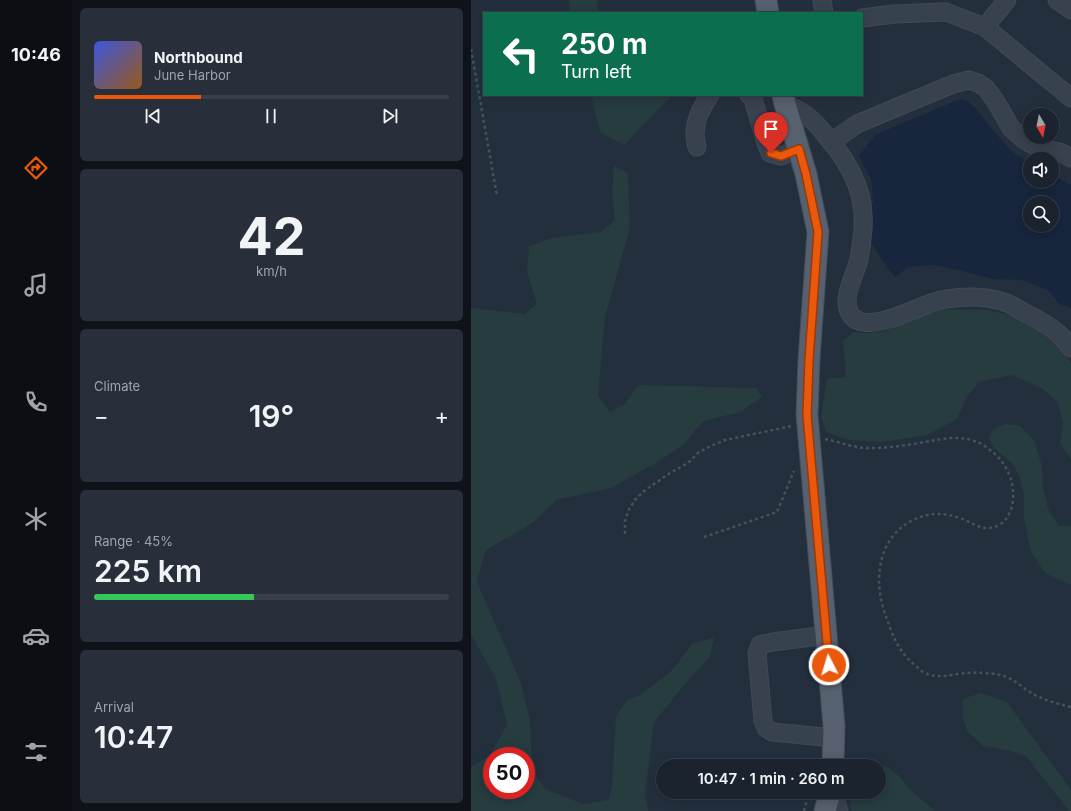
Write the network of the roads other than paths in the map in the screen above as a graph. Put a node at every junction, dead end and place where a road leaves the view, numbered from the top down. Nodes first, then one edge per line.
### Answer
1 (766, 0) edge
2 (822, 0) edge
3 (1007, 0) edge
4 (1057, 0) edge
5 (894, 7) edge
6 (1071, 10) edge
7 (768, 12) edge
8 (824, 12) edge
9 (863, 18) edge
10 (985, 27) junction
11 (709, 96) edge
12 (750, 96) edge
13 (1071, 98) edge
14 (784, 99) edge
15 (831, 142) junction
16 (697, 148) dead end
17 (799, 149) junction
18 (1071, 158) edge
19 (1071, 348) edge
20 (826, 635) junction
21 (834, 738) junction
22 (833, 759) edge
23 (829, 799) edge
24 (835, 799) edge
25 (825, 811) edge
26 (839, 811) edge

1 - 7 main road
2 - 8 street
3 - 10 street
4 - 6 street
5 - 9 street
5 - 10 street
10 - 13 street
11 - 16 street
12 - 17 street
14 - 15 street
14 - 17 main road
15 - 18 street
15 - 19 street
17 - 20 main road
20 - 21 main road
20 - 21 street
21 - 22 main road
23 - 25 main road
24 - 26 street

